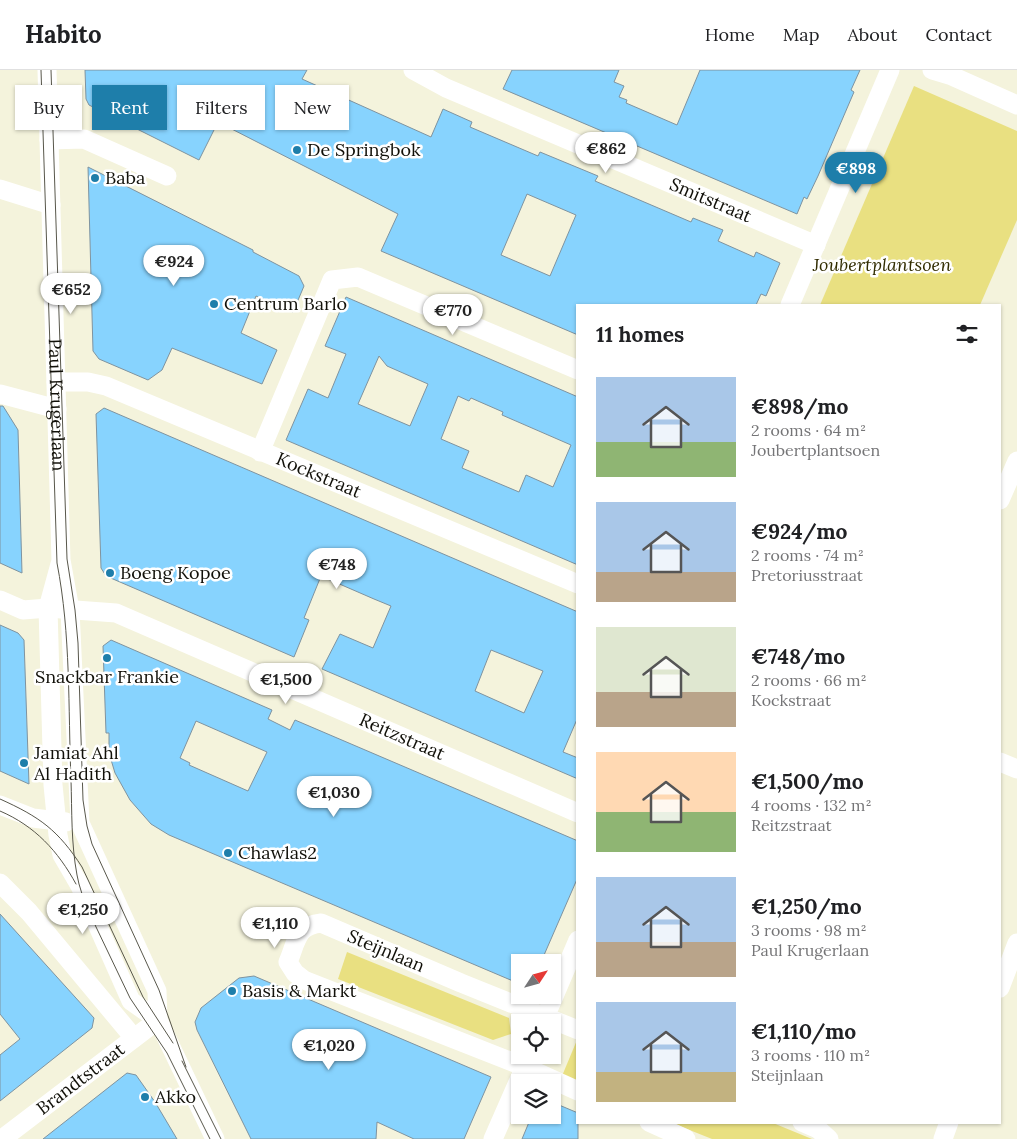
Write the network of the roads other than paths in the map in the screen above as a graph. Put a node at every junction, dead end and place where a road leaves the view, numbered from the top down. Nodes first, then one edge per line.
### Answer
1 (47, 70) edge
2 (413, 70) edge
3 (890, 70) edge
4 (932, 70) edge
5 (953, 73) edge
6 (1017, 105) edge
7 (49, 140) junction
8 (167, 176) dead end
9 (0, 189) edge
10 (51, 205) junction
11 (816, 245) junction
12 (790, 304) edge
13 (576, 369) edge
14 (56, 382) junction
15 (0, 394) edge
16 (57, 409) junction
17 (260, 452) junction
18 (1017, 461) edge
19 (1001, 498) edge
20 (61, 560) junction
21 (576, 583) edge
22 (0, 600) edge
23 (48, 608) junction
24 (70, 610) junction
25 (1001, 762) edge
26 (1017, 769) edge
27 (0, 805) edge
28 (576, 812) edge
29 (55, 820) junction
30 (80, 823) junction
31 (0, 884) edge
32 (1017, 943) edge
33 (576, 945) edge
34 (1001, 985) edge
35 (530, 1014) edge
36 (547, 1014) edge
37 (158, 1020) junction
38 (561, 1025) edge
39 (576, 1029) edge
40 (134, 1038) junction
41 (511, 1055) edge
42 (526, 1064) edge
43 (532, 1064) edge
44 (576, 1090) edge
45 (653, 1124) edge
46 (807, 1124) edge
47 (948, 1124) edge
48 (2, 1139) edge
49 (215, 1139) edge
50 (493, 1139) edge
51 (686, 1139) edge
52 (829, 1139) edge
53 (943, 1139) edge

1 - 7 street, Paul Krugerlaan
2 - 11 street, Smitstraat
3 - 11 street
4 - 5 street
5 - 6 street
7 - 8 street
7 - 10 street, Paul Krugerlaan
9 - 10 street
10 - 14 street, Paul Krugerlaan
11 - 12 street
13 - 17 street
14 - 16 street, Paul Krugerlaan
14 - 17 street, Kockstraat
15 - 16 street
16 - 20 street, Paul Krugerlaan
17 - 21 street, Kockstraat
18 - 19 street
20 - 23 street, Paul Krugerlaan
20 - 24 street, Paul Krugerlaan
22 - 23 street, Reitzstraat
23 - 24 street, Reitzstraat
23 - 29 street, Paul Krugerlaan
24 - 28 street, Reitzstraat
24 - 30 street, Paul Krugerlaan
25 - 26 street
27 - 29 street
29 - 30 street
29 - 37 street, Paul Krugerlaan
30 - 37 street, Paul Krugerlaan
31 - 40 street
32 - 34 street
33 - 36 street
35 - 41 street, Steijnlaan
37 - 40 street, Brandtstraat
37 - 49 street, Paul Krugerlaan
38 - 39 street, Steijnlaan
40 - 48 street, Brandtstraat
42 - 50 street
43 - 44 street, Steijnlaan
45 - 51 street
46 - 52 street
47 - 53 street

